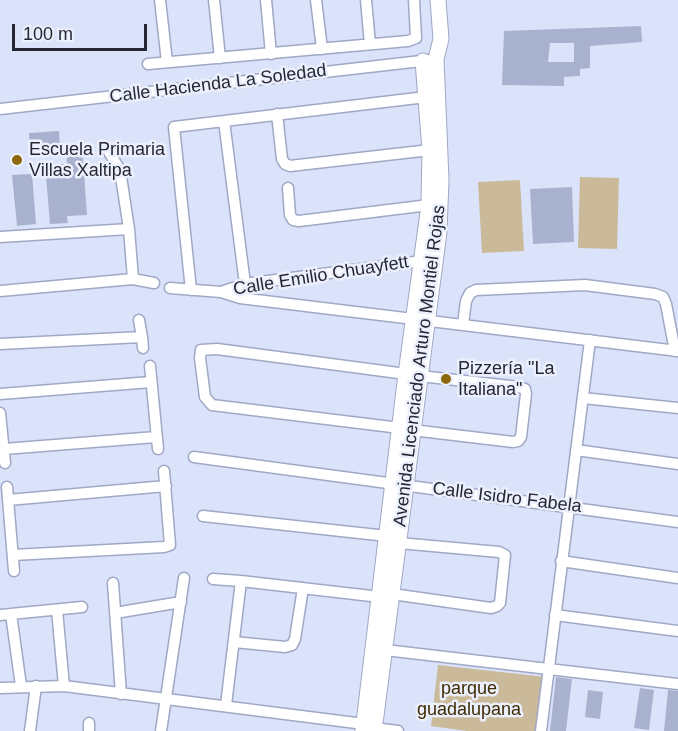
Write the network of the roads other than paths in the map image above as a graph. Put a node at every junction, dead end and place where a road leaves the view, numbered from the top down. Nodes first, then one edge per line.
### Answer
1 (160, 0) edge
2 (214, 0) edge
3 (266, 0) edge
4 (316, 0) edge
5 (366, 0) edge
6 (414, 0) edge
7 (438, 0) edge
8 (370, 44) junction
9 (321, 49) junction
10 (271, 54) junction
11 (220, 58) junction
12 (430, 60) junction
13 (167, 62) junction
14 (148, 64) dead end
15 (426, 97) junction
16 (0, 109) edge
17 (277, 114) junction
18 (224, 121) junction
19 (430, 150) junction
20 (109, 152) dead end
21 (288, 188) dead end
22 (429, 205) junction
23 (129, 229) junction
24 (0, 237) edge
25 (422, 261) junction
26 (133, 279) junction
27 (154, 283) dead end
28 (244, 284) junction
29 (170, 288) dead end
30 (190, 290) junction
31 (0, 291) edge
32 (221, 292) junction
33 (421, 319) junction
34 (139, 320) dead end
35 (463, 324) junction
36 (590, 340) junction
37 (0, 344) edge
38 (677, 351) edge
39 (150, 366) dead end
40 (413, 375) junction
41 (152, 382) junction
42 (0, 394) edge
43 (583, 398) junction
44 (678, 408) edge
45 (0, 413) edge
46 (406, 429) junction
47 (1, 432) edge
48 (156, 437) junction
49 (4, 449) junction
50 (158, 450) dead end
51 (576, 450) junction
52 (194, 457) dead end
53 (5, 463) dead end
54 (678, 464) edge
55 (164, 471) dead end
56 (399, 485) junction
57 (166, 486) junction
58 (7, 487) dead end
59 (9, 500) junction
60 (568, 506) junction
61 (203, 516) dead end
62 (678, 522) edge
63 (5, 527) edge
64 (5, 539) edge
65 (393, 539) junction
66 (13, 555) junction
67 (561, 561) junction
68 (14, 571) dead end
69 (184, 578) dead end
70 (678, 578) edge
71 (213, 579) dead end
72 (241, 581) junction
73 (113, 583) dead end
74 (303, 588) junction
75 (386, 596) junction
76 (181, 602) junction
77 (82, 607) dead end
78 (57, 609) junction
79 (115, 613) junction
80 (6, 615) edge
81 (555, 615) junction
82 (678, 631) edge
83 (234, 642) junction
84 (385, 650) junction
85 (549, 670) junction
86 (678, 684) edge
87 (21, 686) junction
88 (36, 686) junction
89 (64, 686) junction
90 (0, 688) edge
91 (121, 694) junction
92 (165, 698) junction
93 (226, 705) junction
94 (369, 728) edge
95 (30, 731) edge
96 (161, 731) edge
97 (398, 731) edge
98 (541, 731) edge

1 - 13 street
2 - 11 street
3 - 10 street
4 - 9 street
5 - 8 street
6 - 8 street
7 - 12 main road, Avenida Licenciado Arturo Montiel Rojas
8 - 9 street
9 - 10 street
10 - 11 street
11 - 13 street
12 - 15 main road, Avenida Licenciado Arturo Montiel Rojas
12 - 16 street, Calle Hacienda La Soledad
12 - 33 main road, Avenida Licenciado Arturo Montiel Rojas
13 - 14 street
15 - 17 street
15 - 19 main road, Avenida Licenciado Arturo Montiel Rojas
17 - 18 street
17 - 19 street
18 - 28 street
18 - 30 street
19 - 22 main road, Avenida Licenciado Arturo Montiel Rojas
20 - 23 street
21 - 22 street
22 - 25 main road, Avenida Licenciado Arturo Montiel Rojas
23 - 24 street
23 - 26 street
25 - 28 street, Calle Emilio Chuayfett
25 - 33 main road, Avenida Licenciado Arturo Montiel Rojas
26 - 27 street
26 - 31 street
28 - 32 street, Calle Emilio Chuayfett
29 - 30 street
30 - 32 street
32 - 33 street
33 - 35 street
33 - 40 main road, Avenida Licenciado Arturo Montiel Rojas
34 - 37 street
35 - 36 street
35 - 38 street
36 - 38 street
36 - 43 street
39 - 41 street
40 - 46 main road, Avenida Licenciado Arturo Montiel Rojas
40 - 46 street
40 - 46 street
41 - 42 street
41 - 48 street
43 - 44 street
43 - 51 street
45 - 47 street
46 - 56 main road, Avenida Licenciado Arturo Montiel Rojas
47 - 49 street
48 - 49 street
48 - 50 street
49 - 53 street
51 - 54 street
51 - 60 street
52 - 56 street, Calle Isidro Fabela
55 - 57 street
56 - 60 street, Calle Isidro Fabela
56 - 65 main road, Avenida Licenciado Arturo Montiel Rojas
57 - 59 street
57 - 66 street
58 - 59 street
59 - 63 street
60 - 62 street, Calle Isidro Fabela
60 - 67 street
61 - 65 street
63 - 64 street
64 - 66 street
65 - 75 main road, Avenida Licenciado Arturo Montiel Rojas
65 - 75 street
66 - 68 street
67 - 70 street
67 - 81 street
69 - 76 street
71 - 72 street
72 - 74 street
72 - 83 street
73 - 79 street
74 - 75 street
74 - 83 street
75 - 84 main road, Avenida Licenciado Arturo Montiel Rojas
75 - 94 main road, Avenida Licenciado Arturo Montiel Rojas
76 - 79 street
76 - 92 street
77 - 78 street
78 - 80 street
78 - 89 street
79 - 91 street
80 - 87 street
81 - 82 street
81 - 85 street
83 - 93 street
84 - 85 street
84 - 94 main road, Avenida Licenciado Arturo Montiel Rojas
85 - 86 street
85 - 98 street
87 - 88 street
87 - 90 street
88 - 89 street
88 - 95 street
89 - 91 street
91 - 92 street
92 - 93 street
92 - 96 street
93 - 94 street
94 - 97 street

